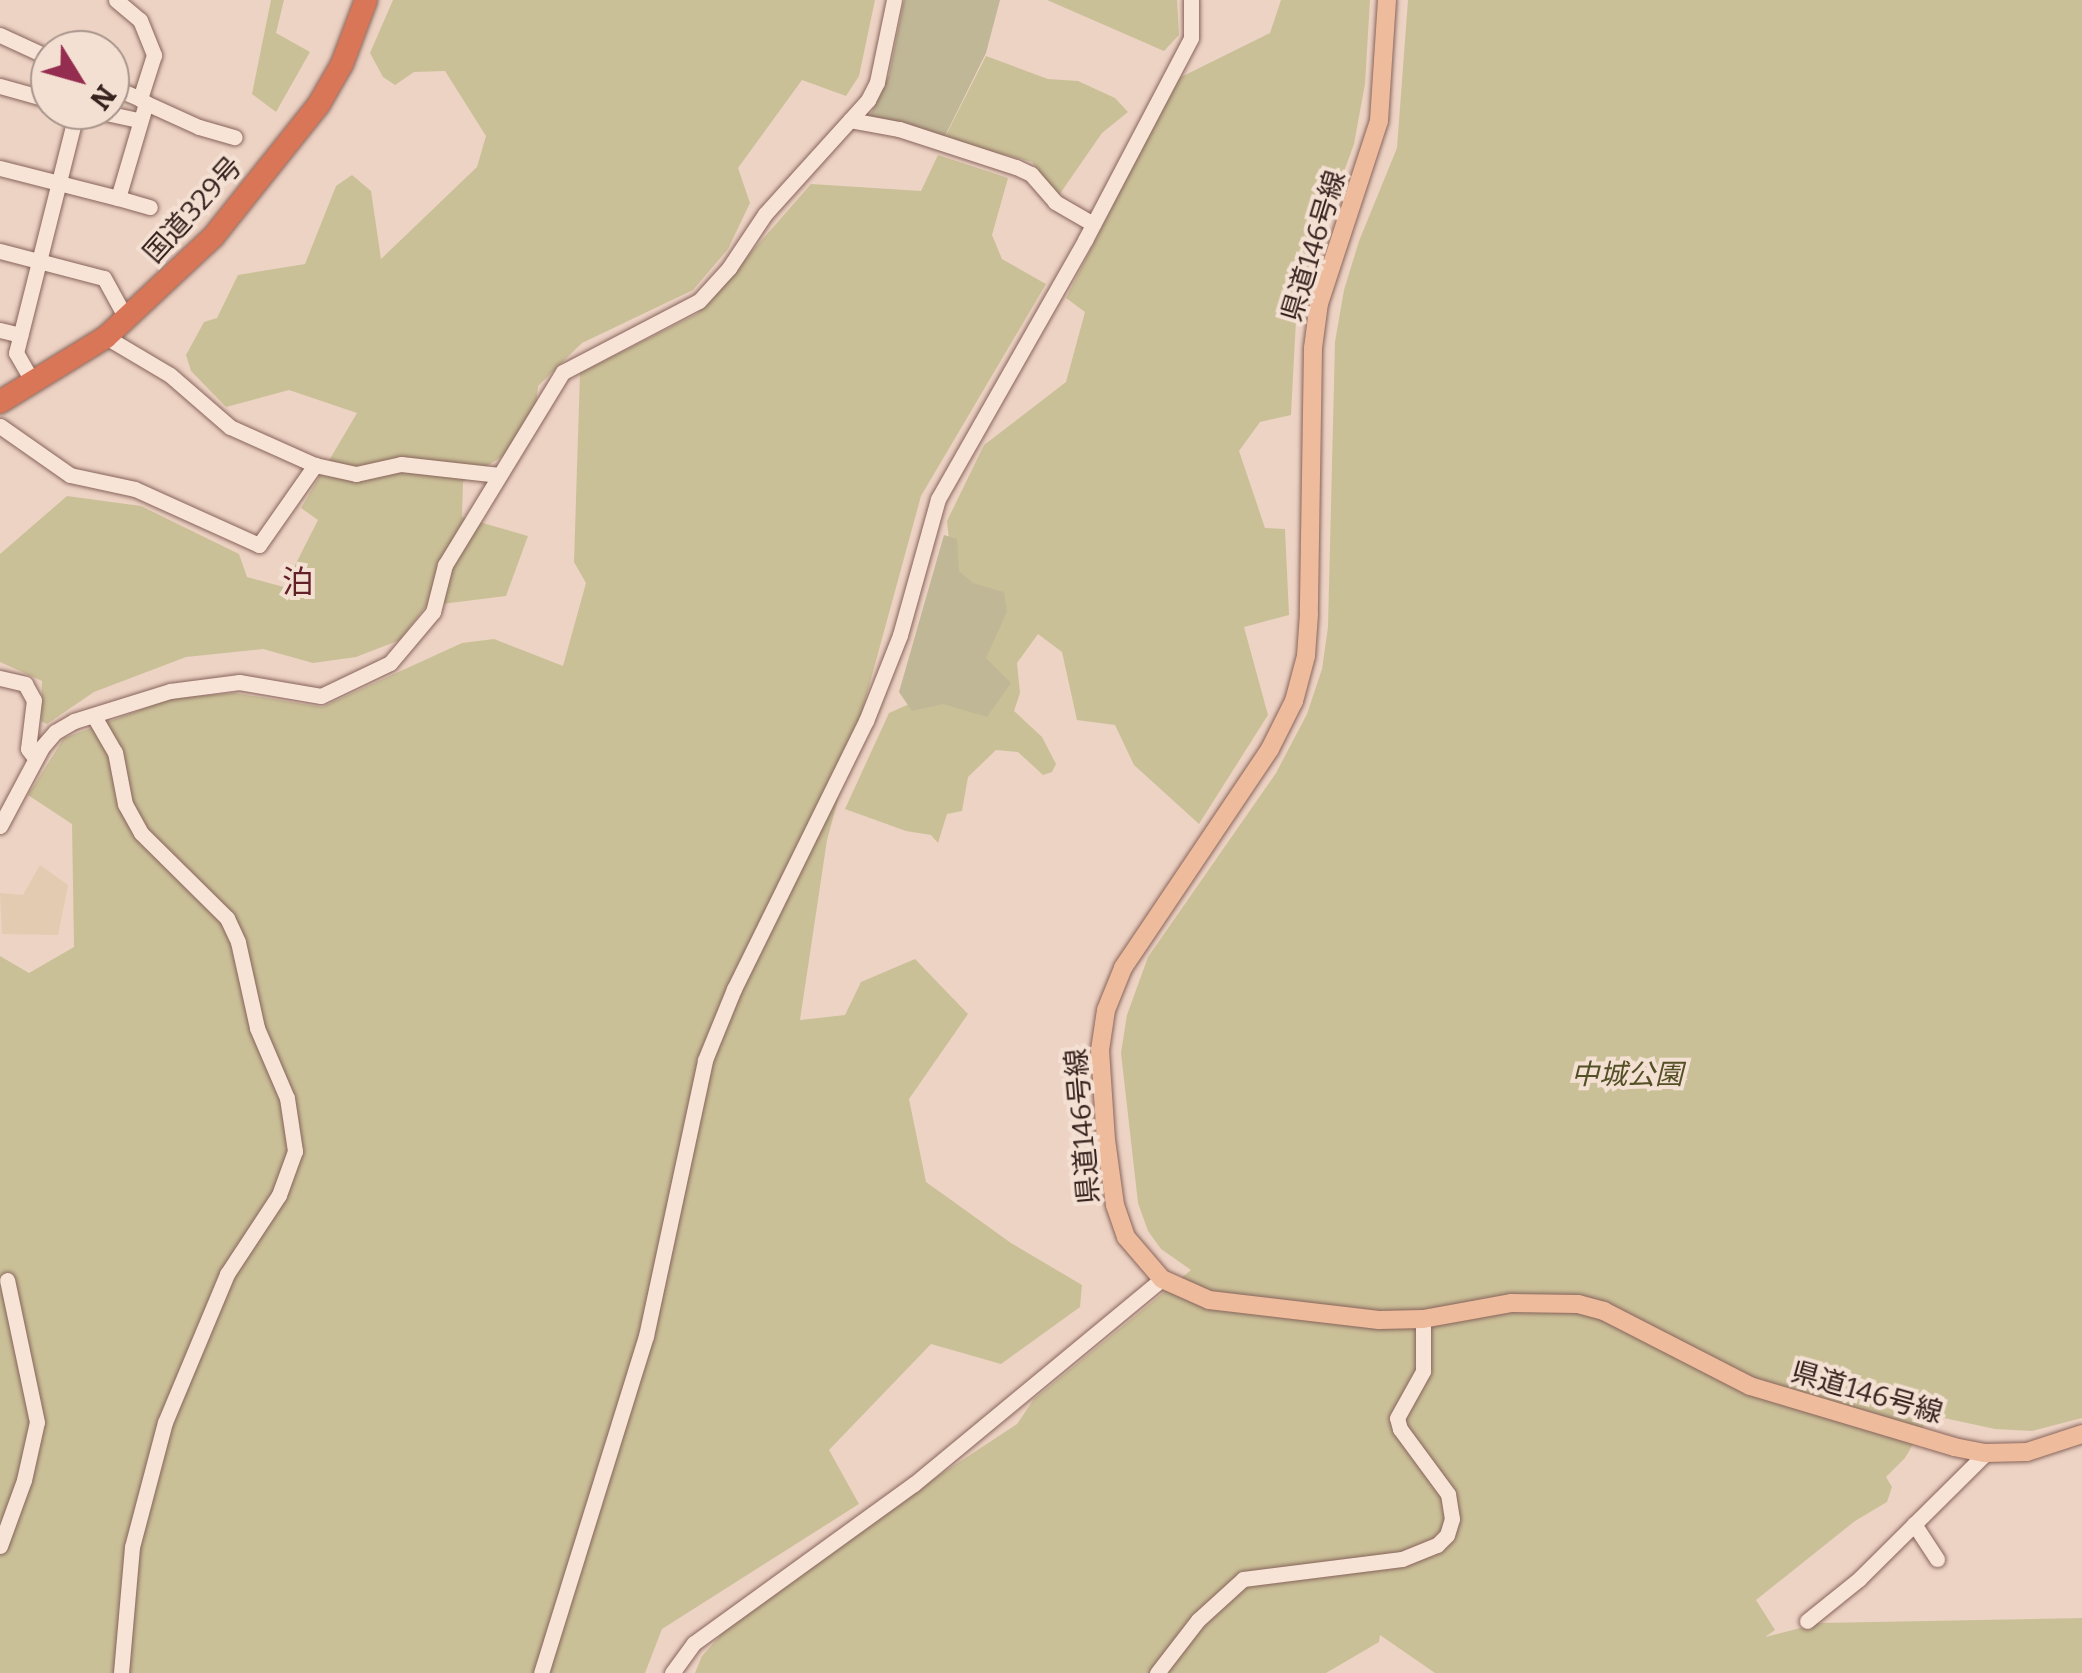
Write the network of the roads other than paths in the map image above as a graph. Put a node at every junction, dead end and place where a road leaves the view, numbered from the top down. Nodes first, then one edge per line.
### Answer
1 (116, 0) edge
2 (366, 0) edge
3 (894, 0) edge
4 (1191, 0) edge
5 (1387, 0) edge
6 (0, 35) edge
7 (30, 49) edge
8 (0, 86) edge
9 (30, 94) edge
10 (130, 95) edge
11 (143, 101) junction
12 (130, 118) edge
13 (138, 120) junction
14 (850, 120) junction
15 (72, 130) edge
16 (235, 137) dead end
17 (0, 168) edge
18 (58, 183) junction
19 (118, 198) junction
20 (150, 207) dead end
21 (1093, 224) junction
22 (0, 251) edge
23 (37, 260) junction
24 (127, 320) junction
25 (0, 330) edge
26 (20, 335) junction
27 (106, 337) junction
28 (34, 384) junction
29 (0, 402) edge
30 (0, 426) edge
31 (315, 465) junction
32 (499, 475) junction
33 (0, 678) edge
34 (95, 718) junction
35 (35, 758) junction
36 (0, 826) edge
37 (1162, 1279) junction
38 (7, 1280) dead end
39 (1423, 1319) junction
40 (2082, 1434) edge
41 (1986, 1453) junction
42 (1914, 1524) junction
43 (0, 1546) edge
44 (1937, 1558) dead end
45 (1807, 1621) dead end
46 (121, 1673) edge
47 (541, 1673) edge
48 (672, 1673) edge
49 (1158, 1673) edge

1 - 11 street
2 - 24 highway, 国道329号
3 - 14 street
4 - 21 street
5 - 37 main road, 県道146号線
6 - 7 street
8 - 9 street
10 - 11 street
11 - 13 street
11 - 16 street
12 - 13 street
13 - 19 street
14 - 21 street
14 - 32 street
15 - 18 street
17 - 18 street
18 - 19 street
18 - 23 street
19 - 20 street
21 - 47 street
22 - 23 street
23 - 24 street
23 - 26 street
24 - 27 highway, 国道329号
25 - 26 street
26 - 28 street
27 - 28 highway, 国道329号
27 - 31 street
28 - 29 highway, 国道329号
30 - 31 street
31 - 32 street
32 - 34 street
33 - 35 street
34 - 35 street
34 - 46 street
35 - 36 street
37 - 39 main road, 県道146号線
37 - 48 street
38 - 43 street
39 - 41 main road, 県道146号線
39 - 49 street
40 - 41 main road, 県道146号線
41 - 42 street
42 - 44 street
42 - 45 street

